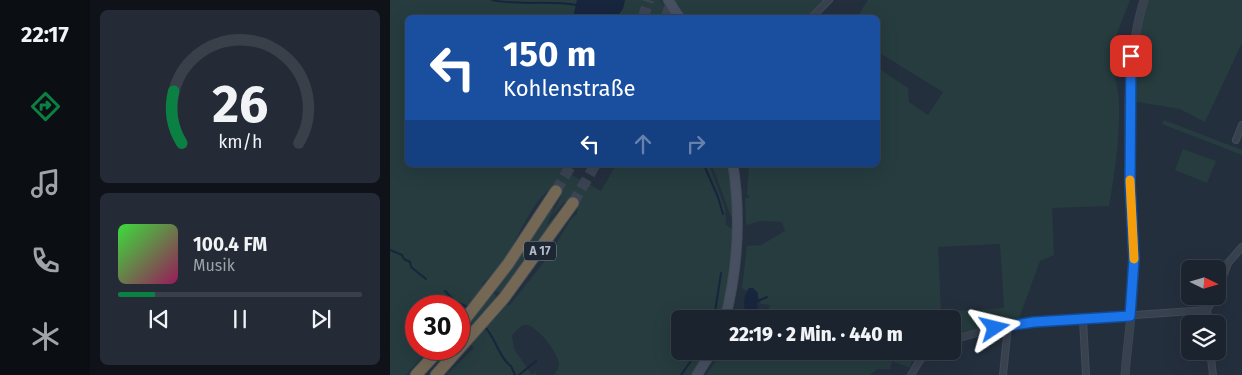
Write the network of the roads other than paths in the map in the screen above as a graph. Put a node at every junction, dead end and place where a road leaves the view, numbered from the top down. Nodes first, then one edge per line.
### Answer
1 (668, 0) edge
2 (829, 0) edge
3 (1144, 0) edge
4 (678, 15) edge
5 (814, 15) edge
6 (1242, 125) edge
7 (1236, 140) dead end
8 (734, 167) edge
9 (556, 191) tunnel mouth
10 (573, 202) tunnel mouth
11 (1242, 247) edge
12 (1226, 268) edge
13 (1210, 305) edge
14 (727, 310) edge
15 (1208, 310) junction
16 (470, 313) edge
17 (1208, 315) edge
18 (1130, 316) junction
19 (1084, 320) junction
20 (1008, 326) junction
21 (961, 338) edge
22 (430, 360) edge
23 (707, 360) edge
24 (920, 360) edge
25 (1211, 360) edge
26 (416, 375) edge
27 (436, 375) edge
28 (698, 375) edge
29 (911, 375) edge
30 (1003, 375) edge
31 (1086, 375) edge
32 (1125, 375) edge
33 (1213, 375) edge

1 - 4 main road
2 - 5 street
3 - 18 street
6 - 7 street
8 - 14 main road
9 - 16 highway, A 17
10 - 27 highway, A 17
11 - 12 street
13 - 15 street
15 - 17 street
15 - 18 street
18 - 19 street
18 - 32 street
19 - 20 street
19 - 31 street
20 - 21 street
20 - 30 street
22 - 26 highway
23 - 28 main road
24 - 29 street
25 - 33 street

